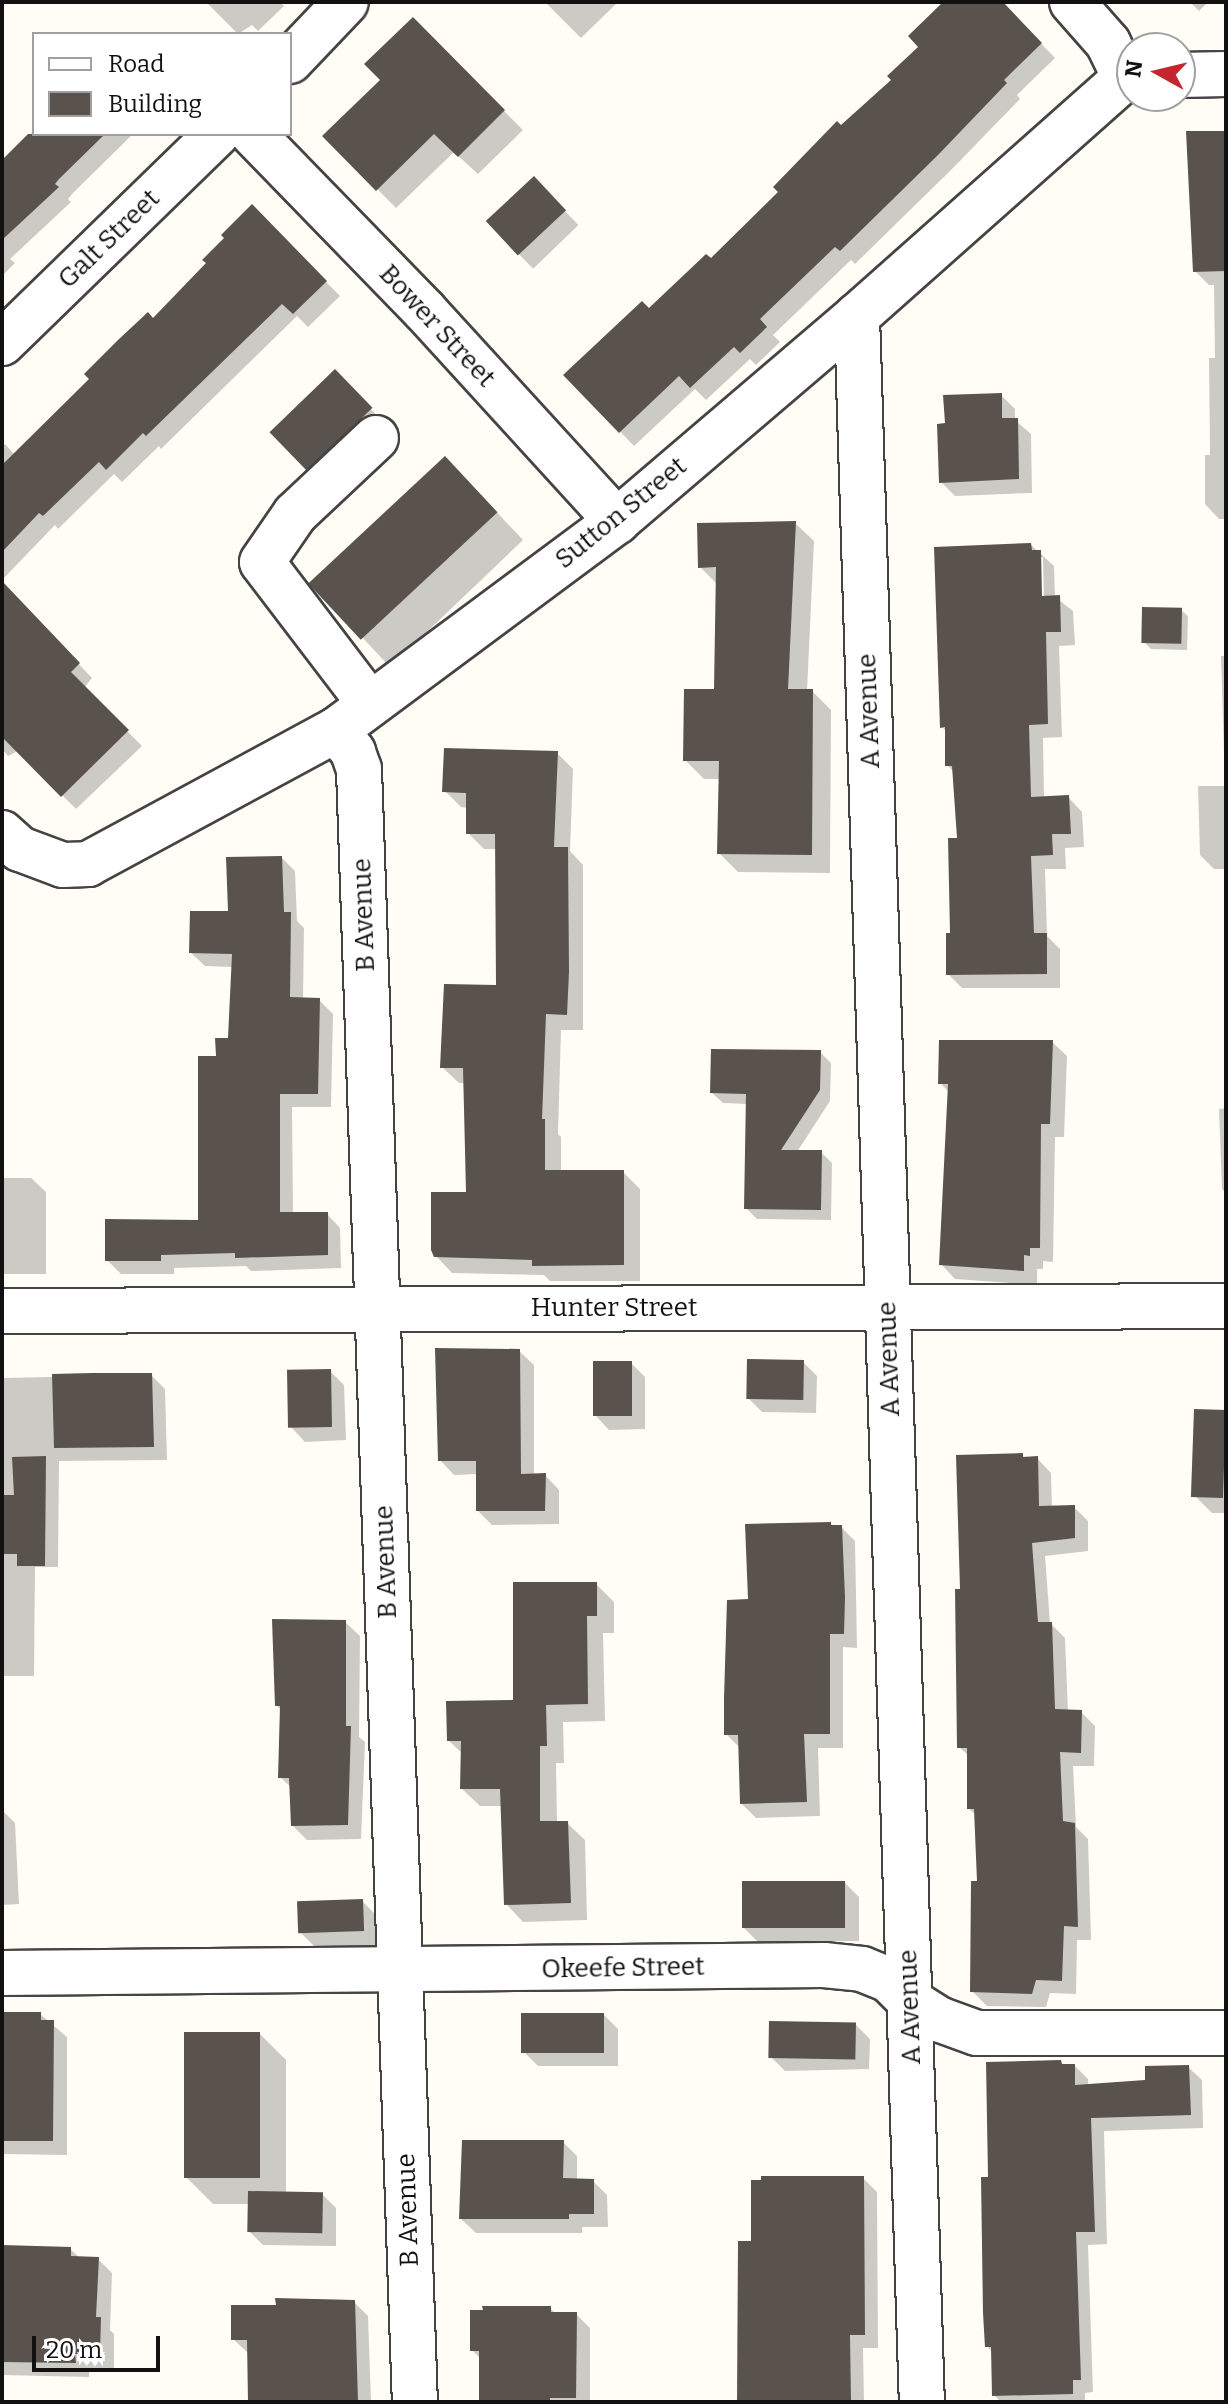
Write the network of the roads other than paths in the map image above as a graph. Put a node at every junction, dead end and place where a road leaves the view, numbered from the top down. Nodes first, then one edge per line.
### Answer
1 (346, 2) edge
2 (1072, 2) edge
3 (1116, 57) edge
4 (292, 59) edge
5 (1226, 74) edge
6 (1196, 75) edge
7 (1116, 88) edge
8 (215, 136) edge
9 (255, 136) edge
10 (857, 316) junction
11 (2, 343) edge
12 (376, 438) dead end
13 (617, 521) junction
14 (370, 704) junction
15 (336, 730) junction
16 (2, 833) edge
17 (1226, 1306) edge
18 (888, 1308) junction
19 (378, 1309) junction
20 (2, 1311) edge
21 (400, 1971) junction
22 (2, 1973) edge
23 (910, 2001) junction
24 (1226, 2033) edge
25 (415, 2402) edge
26 (922, 2402) edge

1 - 4 street
2 - 3 street
5 - 6 street
7 - 10 street, Sutton Street
8 - 11 street, Galt Street
9 - 13 street, Bower Street
10 - 13 street, Sutton Street
10 - 18 street, A Avenue
12 - 14 street
13 - 14 street, Sutton Street
14 - 15 street, Sutton Street
15 - 16 street, Sutton Street
15 - 19 street, B Avenue
17 - 18 street, Hunter Street
18 - 19 street, Hunter Street
18 - 23 street, A Avenue
19 - 20 street, Hunter Street
19 - 21 street, B Avenue
21 - 22 street, Okeefe Street
21 - 23 street, Okeefe Street
21 - 25 street, B Avenue
23 - 24 street, Okeefe Street
23 - 26 street, A Avenue

